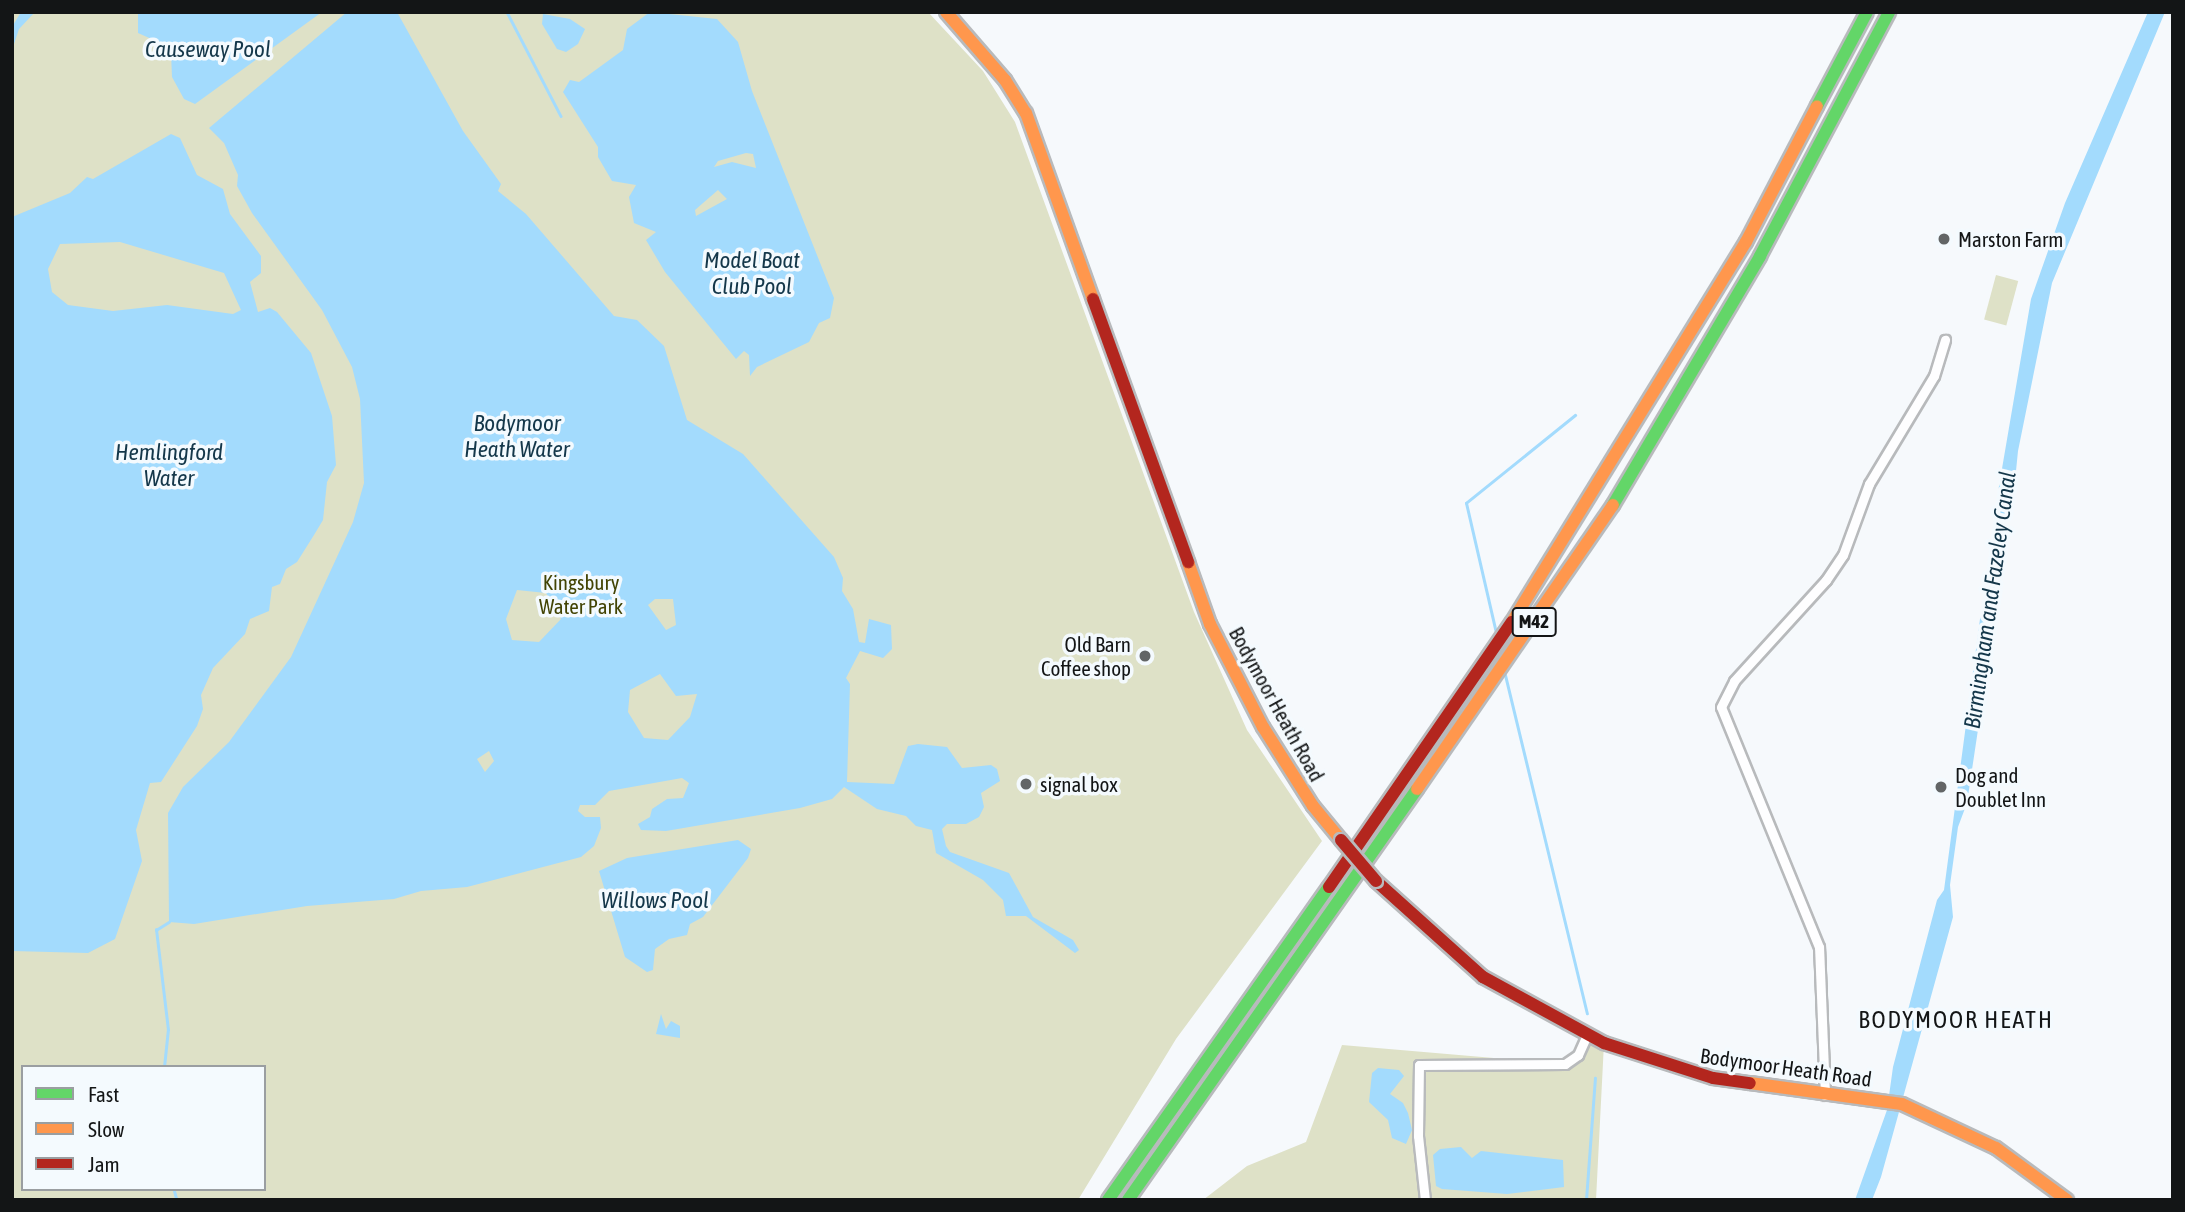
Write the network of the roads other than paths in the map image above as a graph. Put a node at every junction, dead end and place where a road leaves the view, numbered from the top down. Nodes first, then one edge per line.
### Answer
1 (946, 12) edge
2 (1867, 12) edge
3 (1889, 12) edge
4 (1945, 340) dead end
5 (1587, 1035) junction
6 (1825, 1095) junction
7 (1108, 1200) edge
8 (1128, 1200) edge
9 (1425, 1200) edge
10 (2067, 1200) edge

1 - 5 main road, Bodymoor Heath Road, bridge
2 - 7 main road, M42
3 - 8 main road, M42
4 - 6 street
5 - 6 main road, Bodymoor Heath Road
5 - 9 street
6 - 10 main road, Bodymoor Heath Road

